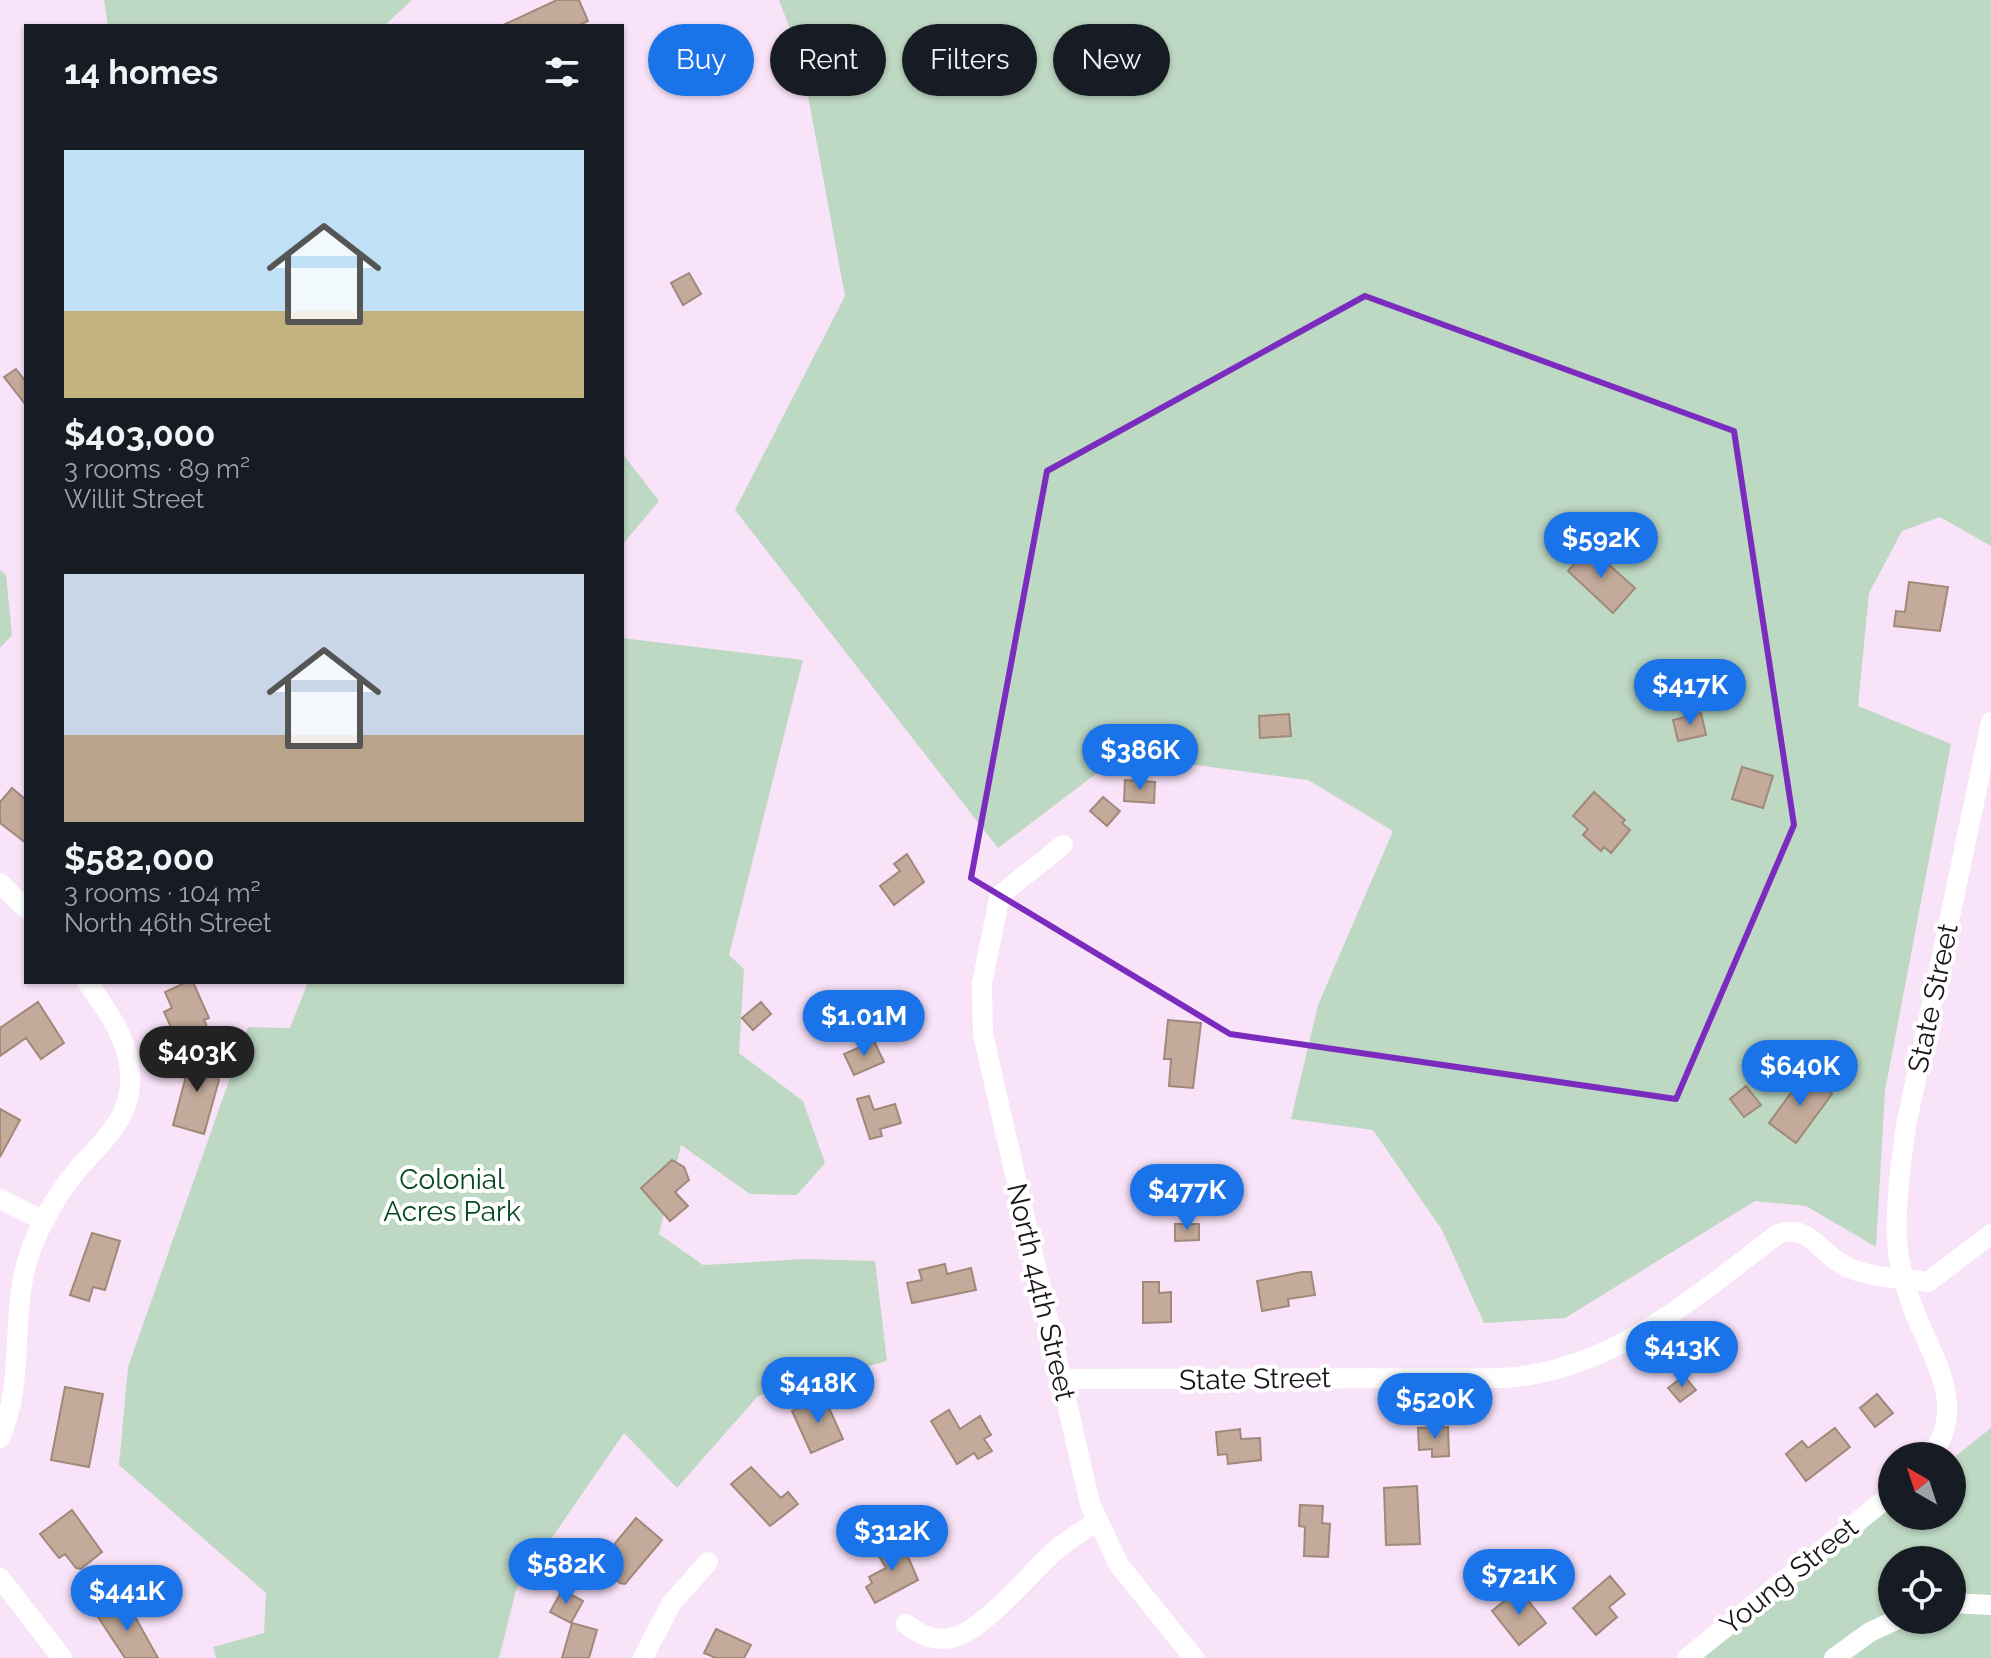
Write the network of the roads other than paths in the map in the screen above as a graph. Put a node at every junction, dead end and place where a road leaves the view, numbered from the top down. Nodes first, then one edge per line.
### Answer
1 (1991, 722) edge
2 (1063, 845) dead end
3 (0, 883) edge
4 (24, 907) edge
5 (88, 984) edge
6 (0, 1199) edge
7 (44, 1221) junction
8 (1991, 1234) edge
9 (1903, 1276) junction
10 (1061, 1379) junction
11 (0, 1438) edge
12 (1936, 1442) edge
13 (1878, 1505) edge
14 (1097, 1521) junction
15 (708, 1562) dead end
16 (0, 1578) edge
17 (1966, 1604) edge
18 (1991, 1605) edge
19 (906, 1624) dead end
20 (1878, 1628) edge
21 (62, 1658) edge
22 (643, 1658) edge
23 (1194, 1658) edge
24 (1687, 1658) edge
25 (1834, 1658) edge

1 - 9 street, State Street
2 - 10 street, North 44th Street
3 - 4 street
5 - 7 street
6 - 7 street
7 - 11 street
8 - 9 street
9 - 10 street, State Street
9 - 12 street, State Street
10 - 14 street, North 44th Street
13 - 24 street, Young Street
14 - 19 street
14 - 23 street, North 44th Street
15 - 22 street
16 - 21 street
17 - 18 street
20 - 25 street

